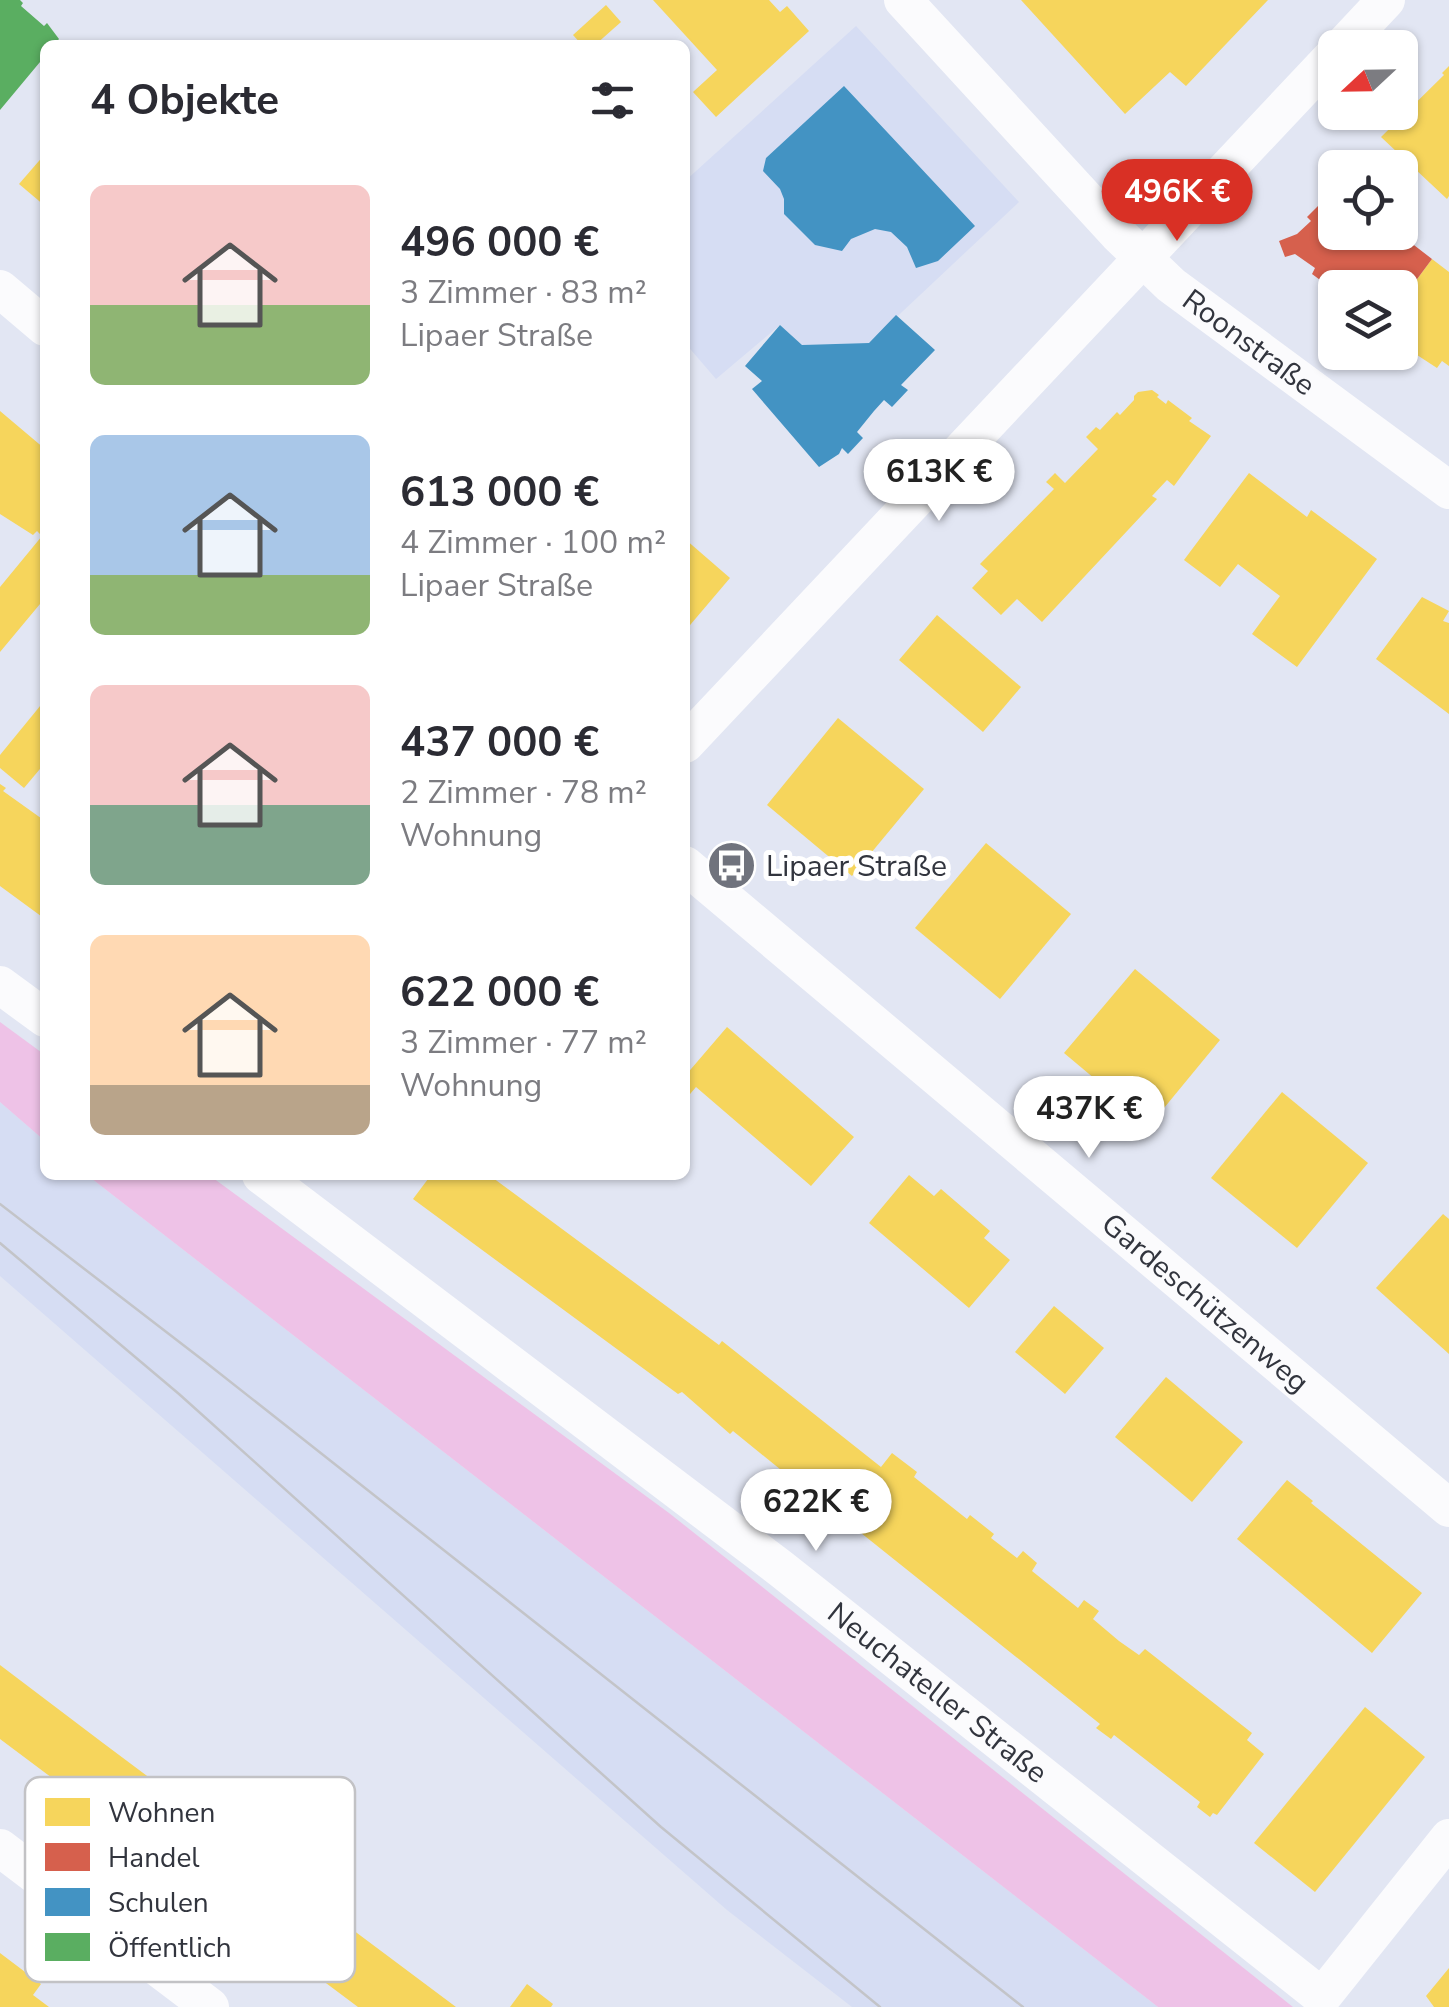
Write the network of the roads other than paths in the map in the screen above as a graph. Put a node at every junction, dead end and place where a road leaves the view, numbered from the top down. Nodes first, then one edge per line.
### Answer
1 (903, 0) edge
2 (1386, 0) edge
3 (1358, 30) edge
4 (1318, 72) edge
5 (1143, 258) junction
6 (0, 289) edge
7 (40, 323) edge
8 (1449, 490) edge
9 (690, 739) edge
10 (690, 869) edge
11 (0, 985) edge
12 (40, 1014) edge
13 (275, 1180) edge
14 (1449, 1508) edge
15 (1449, 1838) edge
16 (0, 1848) edge
17 (25, 1867) edge
18 (177, 1982) edge
19 (210, 2007) edge

1 - 5 street, Roonstraße
2 - 3 street
4 - 5 street
5 - 8 street, Roonstraße
5 - 9 street
6 - 7 street
10 - 14 street, Gardeschützenweg
11 - 12 street
13 - 15 street, Neuchateller Straße
16 - 17 street
18 - 19 street

